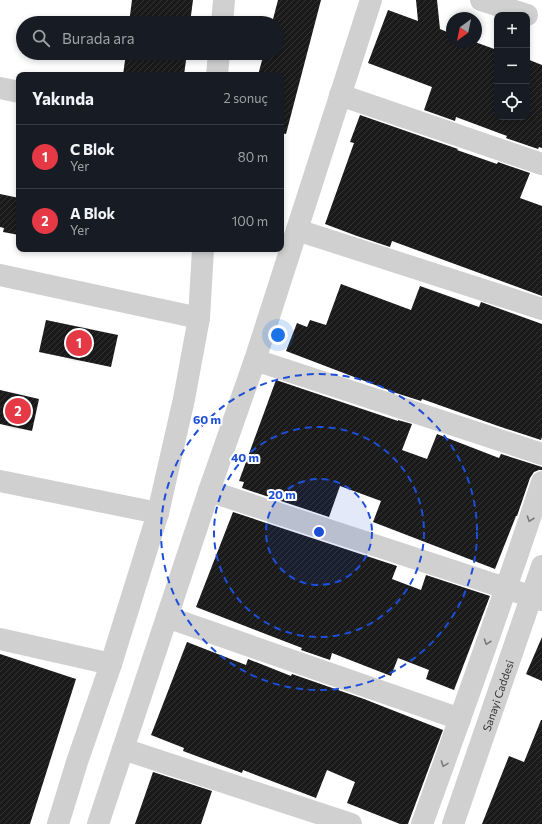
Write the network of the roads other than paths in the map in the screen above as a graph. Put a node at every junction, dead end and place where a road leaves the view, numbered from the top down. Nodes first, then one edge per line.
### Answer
1 (224, 0) edge
2 (371, 0) edge
3 (481, 0) edge
4 (518, 12) edge
5 (223, 16) edge
6 (530, 16) edge
7 (542, 20) edge
8 (218, 60) edge
9 (217, 72) edge
10 (0, 88) edge
11 (16, 91) edge
12 (340, 95) junction
13 (542, 164) edge
14 (297, 230) junction
15 (203, 252) edge
16 (0, 275) edge
17 (542, 309) edge
18 (199, 318) junction
19 (255, 360) junction
20 (542, 454) edge
21 (0, 481) edge
22 (542, 482) edge
23 (209, 491) junction
24 (158, 513) junction
25 (542, 566) edge
26 (507, 588) junction
27 (537, 598) edge
28 (167, 617) junction
29 (0, 639) edge
30 (110, 664) junction
31 (460, 718) junction
32 (123, 749) junction
33 (58, 824) edge
34 (98, 824) edge
35 (351, 824) edge
36 (422, 824) edge
37 (453, 824) edge

1 - 5 street
2 - 12 street
3 - 4 street
6 - 7 street
8 - 9 street
10 - 11 street
12 - 13 street
12 - 14 street
14 - 17 street
14 - 19 street
15 - 18 street
16 - 18 street
18 - 24 street
19 - 20 street
19 - 23 street
21 - 24 street
22 -> 26 street
23 - 26 street
23 - 28 street
24 - 30 street
25 - 27 street, Sanayi Caddesi
26 - 27 street
26 -> 31 street
27 - 37 street, Sanayi Caddesi
28 - 31 street
28 - 32 street
29 - 30 street
30 - 33 street
31 -> 36 street
32 - 34 street
32 - 35 street

